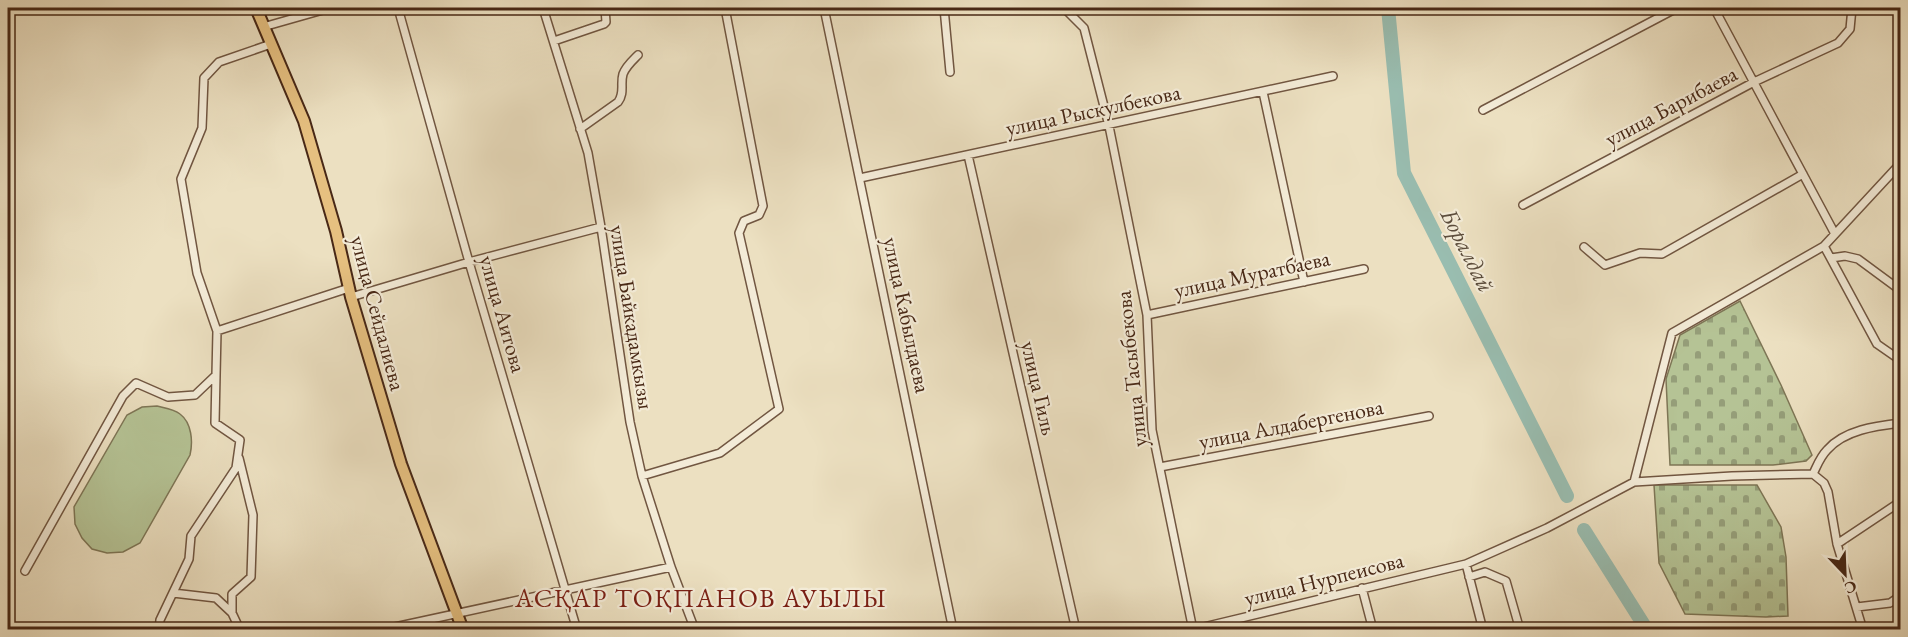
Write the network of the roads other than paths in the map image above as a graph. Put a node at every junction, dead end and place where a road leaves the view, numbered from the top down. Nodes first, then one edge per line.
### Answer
1 (256, 8) edge
2 (330, 8) edge
3 (398, 8) edge
4 (543, 8) edge
5 (605, 8) edge
6 (725, 8) edge
7 (824, 8) edge
8 (944, 8) edge
9 (1064, 8) edge
10 (1677, 8) edge
11 (1714, 8) edge
12 (1852, 8) edge
13 (263, 27) junction
14 (554, 41) junction
15 (271, 44) junction
16 (638, 55) dead end
17 (950, 72) dead end
18 (1333, 76) dead end
19 (1754, 82) junction
20 (1263, 92) junction
21 (1483, 110) dead end
22 (1109, 126) junction
23 (580, 129) junction
24 (968, 155) junction
25 (1900, 164) edge
26 (1803, 174) junction
27 (860, 178) junction
28 (1523, 205) dead end
29 (601, 227) junction
30 (1835, 234) junction
31 (1824, 246) junction
32 (1584, 247) dead end
33 (1831, 258) junction
34 (469, 262) junction
35 (1364, 269) dead end
36 (1304, 282) junction
37 (1900, 290) edge
38 (350, 292) junction
39 (1147, 315) junction
40 (216, 331) junction
41 (1900, 360) edge
42 (216, 375) junction
43 (1429, 416) dead end
44 (1900, 423) edge
45 (238, 455) junction
46 (1160, 467) junction
47 (1812, 474) junction
48 (642, 476) junction
49 (1634, 482) junction
50 (1900, 502) edge
51 (1837, 544) junction
52 (1466, 564) junction
53 (671, 567) junction
54 (26, 570) dead end
55 (1469, 577) junction
56 (1362, 588) junction
57 (565, 590) junction
58 (173, 593) junction
59 (1900, 596) edge
60 (1857, 607) junction
61 (456, 612) junction
62 (232, 613) junction
63 (1193, 629) edge
64 (159, 630) edge
65 (240, 630) edge
66 (381, 630) edge
67 (463, 630) edge
68 (577, 630) edge
69 (695, 630) edge
70 (953, 630) edge
71 (1076, 630) edge
72 (1372, 630) edge
73 (1483, 630) edge
74 (1520, 630) edge
75 (1863, 630) edge

1 - 13 main road, улица Сейдалиева
2 - 13 street
3 - 34 street, улица Аитова
4 - 14 street, улица Байкадамкызы
5 - 14 street
6 - 48 street
7 - 27 street, улица Кабылдаева
8 - 17 street
9 - 22 street, улица Тасыбекова
10 - 21 street
11 - 19 street
12 - 19 street, улица Барибаева
13 - 15 main road, улица Сейдалиева
14 - 23 street, улица Байкадамкызы
15 - 38 main road, улица Сейдалиева
15 - 40 street
16 - 23 street
18 - 20 street, улица Рыскулбекова
19 - 26 street
19 - 28 street, улица Барибаева
20 - 22 street, улица Рыскулбекова
20 - 36 street
22 - 24 street, улица Рыскулбекова
22 - 39 street, улица Тасыбекова
23 - 29 street, улица Байкадамкызы
24 - 27 street, улица Рыскулбекова
24 - 71 street, улица Гиль
25 - 30 street
26 - 30 street
26 - 32 street
27 - 70 street, улица Кабылдаева
29 - 34 street
29 - 48 street, улица Байкадамкызы
30 - 31 street
31 - 33 street
31 - 49 street
33 - 37 street
33 - 41 street
34 - 38 street
34 - 57 street, улица Аитова
35 - 36 street, улица Муратбаева
36 - 39 street, улица Муратбаева
38 - 40 street
38 - 61 main road, улица Сейдалиева
39 - 46 street, улица Тасыбекова
40 - 42 street
42 - 45 street
42 - 54 street
43 - 46 street, улица Алдабергенова
44 - 47 street
45 - 58 street
45 - 62 street
46 - 63 street, улица Тасыбекова
47 - 49 street
47 - 51 street
48 - 53 street, улица Байкадамкызы
49 - 52 street, улица Нурпеисова
50 - 51 street
51 - 60 street
52 - 55 street
52 - 56 street, улица Нурпеисова
53 - 57 street
53 - 69 street, улица Байкадамкызы
55 - 73 street
55 - 74 street
56 - 63 street, улица Нурпеисова
56 - 72 street
57 - 61 street
57 - 68 street, улица Аитова
58 - 62 street
58 - 64 street
59 - 60 street
60 - 75 street
61 - 66 street
61 - 67 main road, улица Сейдалиева
62 - 65 street

